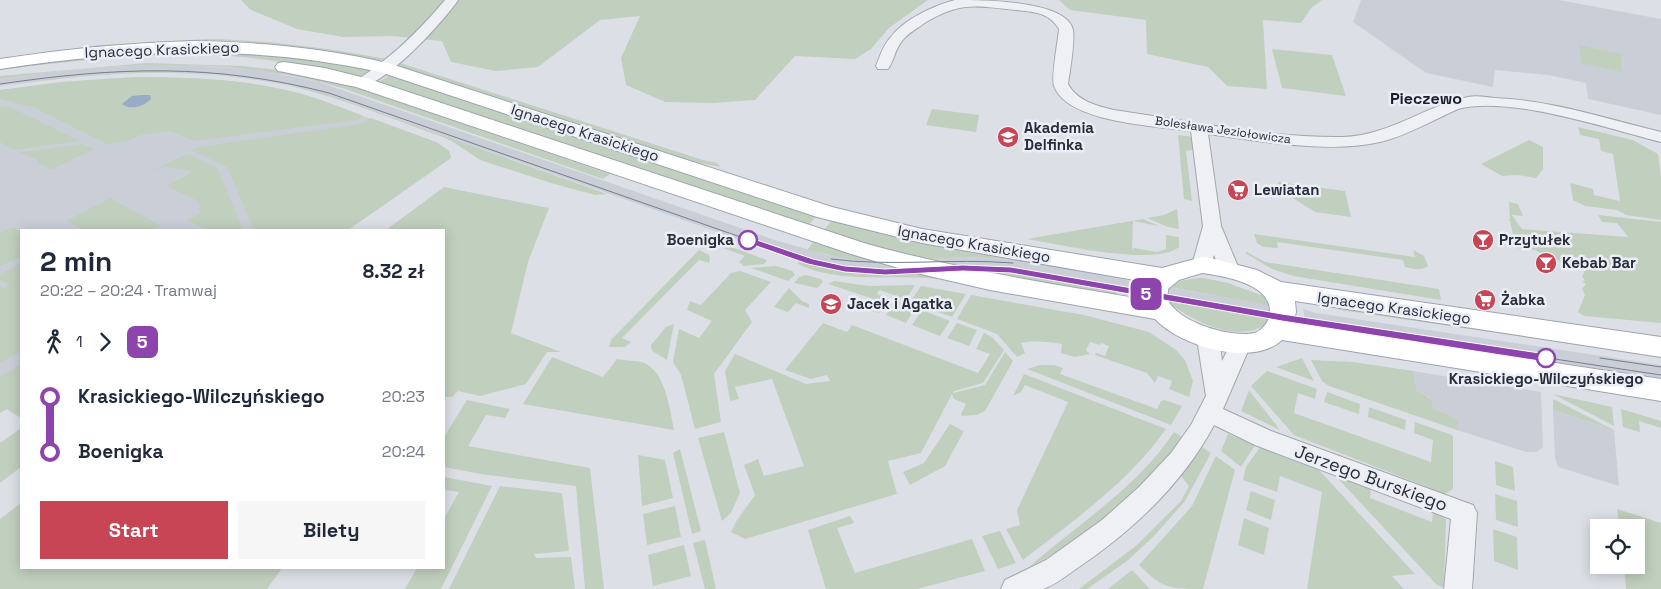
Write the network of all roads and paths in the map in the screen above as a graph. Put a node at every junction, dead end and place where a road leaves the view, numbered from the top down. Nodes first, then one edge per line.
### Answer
1 (452, 0) edge
2 (0, 64) edge
3 (883, 66) dead end
4 (385, 68) junction
5 (0, 73) edge
6 (362, 83) junction
7 (1200, 128) junction
8 (1661, 137) edge
9 (1212, 226) junction
10 (1202, 265) junction
11 (1229, 269) junction
12 (1165, 277) junction
13 (1275, 290) junction
14 (1160, 311) junction
15 (1277, 330) junction
16 (1208, 338) junction
17 (1240, 344) junction
18 (1661, 347) edge
19 (1594, 378) junction
20 (1661, 390) edge
21 (1213, 403) junction
22 (1661, 403) edge
23 (1015, 589) edge
24 (1458, 589) edge

1 - 4 street
2 - 4 main road, Ignacego Krasickiego
3 - 7 street, Bolesława Jeziołowicza
4 - 6 street
4 - 12 main road, Ignacego Krasickiego
5 - 6 main road, Ignacego Krasickiego
6 - 14 main road, Ignacego Krasickiego
7 - 8 street, Bolesława Jeziołowicza
7 - 9 street
9 - 10 street
9 - 11 street
10 - 11 main road
10 - 12 main road
11 - 13 main road
12 - 14 main road
13 - 15 main road
13 - 18 main road, Ignacego Krasickiego
14 - 16 main road
15 - 17 main road
15 - 19 main road
16 - 17 main road
16 - 21 street
17 - 21 street
19 - 20 main road
19 - 22 main road
21 - 23 street
21 - 24 street, Jerzego Burskiego

